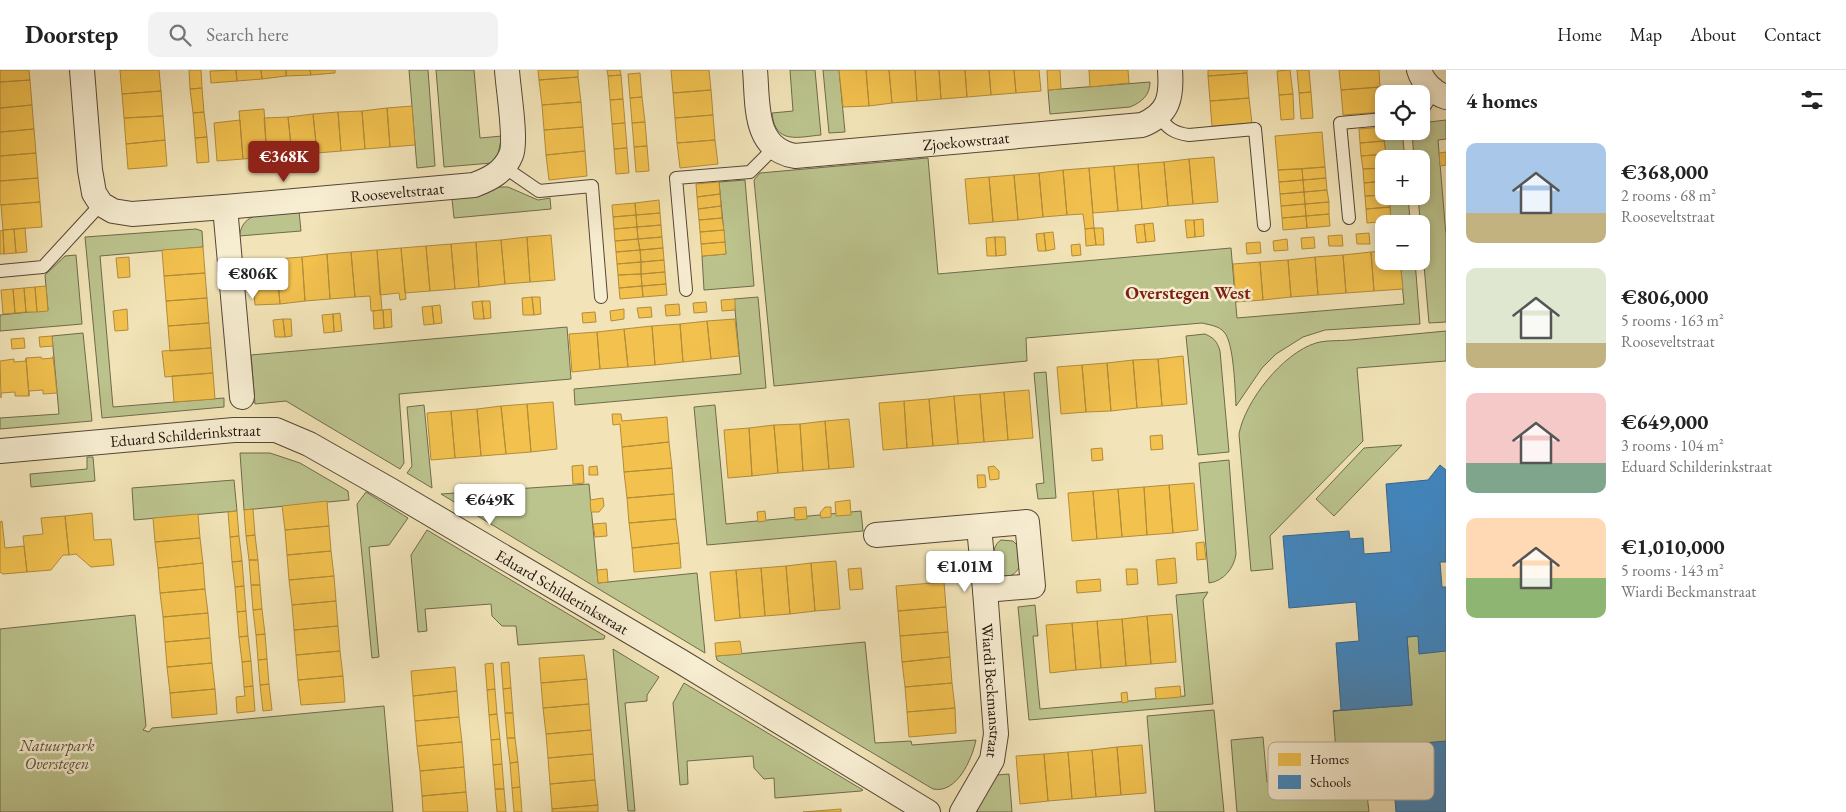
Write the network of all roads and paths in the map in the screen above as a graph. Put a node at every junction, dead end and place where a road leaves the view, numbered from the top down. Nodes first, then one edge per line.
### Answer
1 (82, 70) edge
2 (507, 70) edge
3 (755, 70) edge
4 (1170, 70) edge
5 (1420, 70) edge
6 (1434, 100) edge
7 (1158, 116) junction
8 (1375, 120) edge
9 (774, 148) junction
10 (504, 167) junction
11 (101, 204) junction
12 (225, 208) junction
13 (1348, 218) dead end
14 (1264, 225) dead end
15 (0, 271) edge
16 (686, 290) dead end
17 (601, 297) dead end
18 (242, 397) dead end
19 (0, 451) edge
20 (979, 527) junction
21 (876, 535) dead end
22 (985, 590) junction
23 (928, 812) edge
24 (962, 812) edge

1 - 11 street
2 - 10 street
3 - 9 street
4 - 7 street
5 - 6 street
7 - 9 street, Zjoekowstraat
7 - 14 lane
8 - 13 lane
9 - 16 lane
10 - 12 street, Rooseveltstraat
10 - 17 lane
11 - 12 street, Rooseveltstraat
11 - 15 lane
12 - 18 street
19 - 23 street, Eduard Schilderinkstraat
20 - 21 street
20 - 22 street, Wiardi Beckmanstraat
20 - 22 street
22 - 24 street, Wiardi Beckmanstraat

